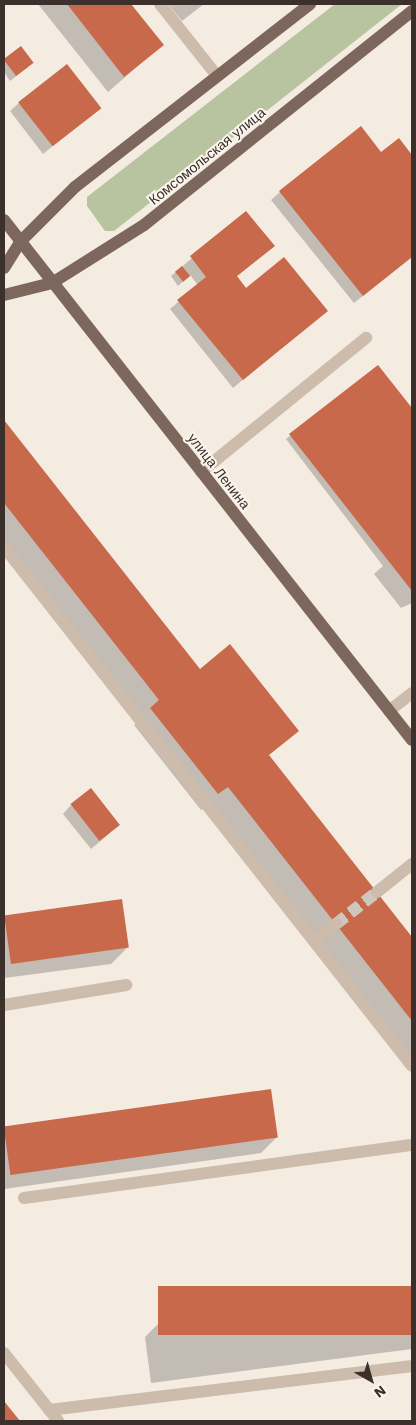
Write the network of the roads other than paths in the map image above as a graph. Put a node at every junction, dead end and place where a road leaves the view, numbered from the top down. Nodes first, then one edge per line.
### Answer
1 (160, 4) edge
2 (310, 4) edge
3 (412, 13) edge
4 (217, 76) junction
5 (4, 220) edge
6 (21, 241) junction
7 (4, 268) edge
8 (52, 283) junction
9 (4, 295) edge
10 (366, 338) dead end
11 (201, 472) junction
12 (4, 547) edge
13 (412, 692) edge
14 (389, 710) junction
15 (412, 740) edge
16 (412, 864) edge
17 (377, 892) tunnel mouth
18 (336, 924) tunnel mouth
19 (314, 941) junction
20 (126, 985) dead end
21 (4, 1005) edge
22 (412, 1066) edge
23 (412, 1145) edge
24 (24, 1198) dead end
25 (4, 1353) edge
26 (412, 1366) edge
27 (49, 1410) junction
28 (58, 1421) edge

1 - 4 lane
2 - 4 main road
3 - 8 main road, Комсомольская улица
4 - 6 main road
5 - 6 main road, улица Ленина
6 - 7 main road
6 - 8 main road, улица Ленина
8 - 9 main road, Комсомольская улица
8 - 11 main road, улица Ленина
10 - 11 lane
11 - 14 main road, улица Ленина
12 - 19 lane
13 - 14 lane
14 - 15 main road, улица Ленина
16 - 17 lane
18 - 19 lane
19 - 22 lane
20 - 21 lane
23 - 24 lane
25 - 27 lane
26 - 27 lane
27 - 28 lane

